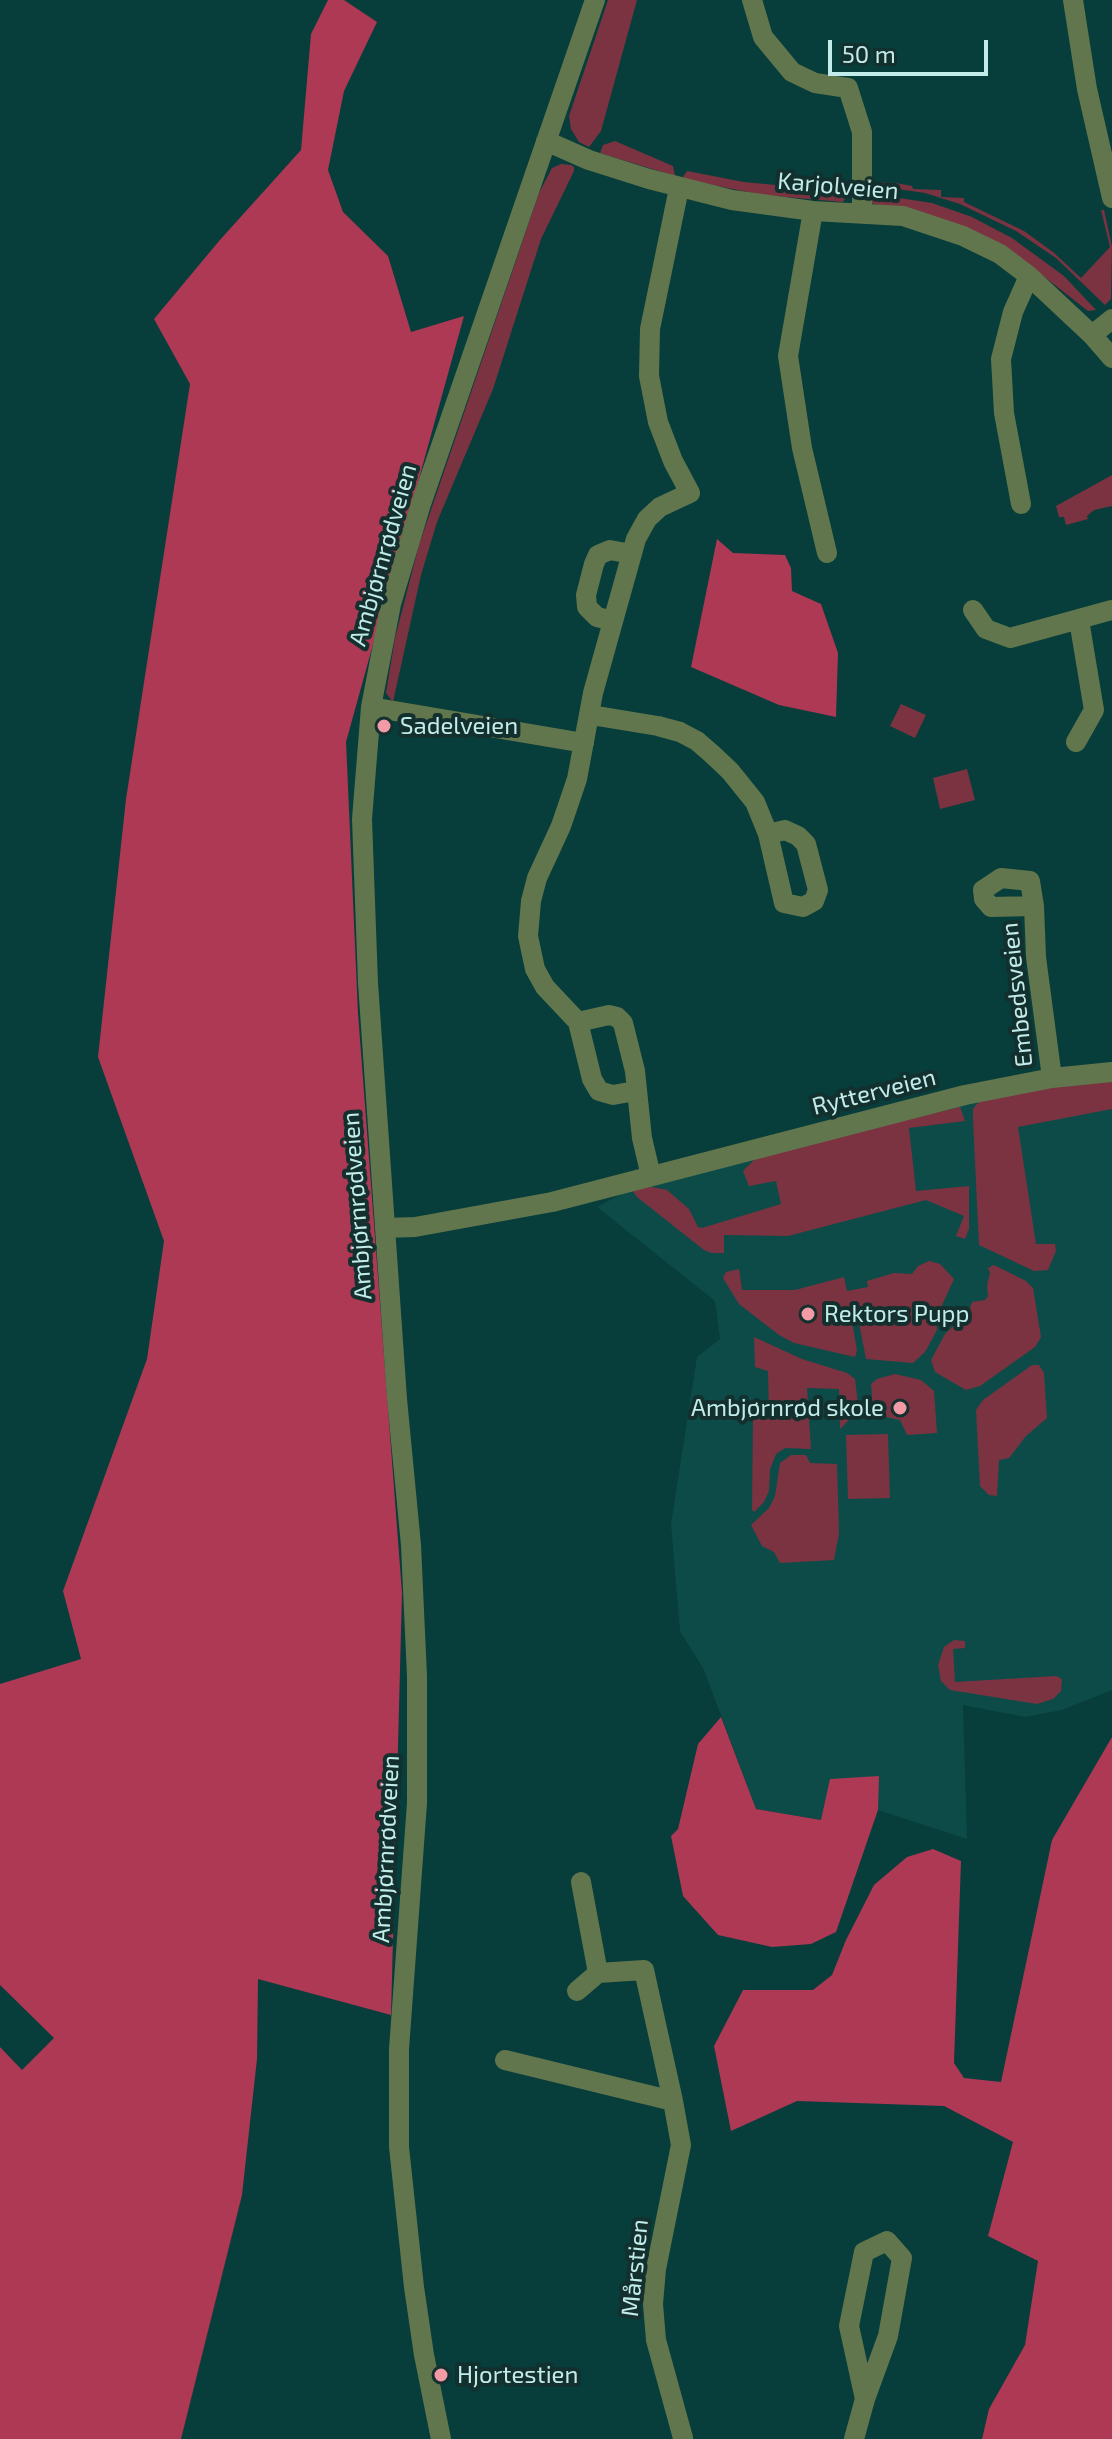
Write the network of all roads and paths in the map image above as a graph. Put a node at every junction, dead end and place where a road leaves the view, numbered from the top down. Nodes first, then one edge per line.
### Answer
1 (595, 0) edge
2 (752, 0) edge
3 (1073, 0) edge
4 (546, 141) junction
5 (679, 188) junction
6 (1112, 198) edge
7 (813, 211) junction
8 (862, 212) junction
9 (1029, 276) junction
10 (1112, 319) edge
11 (1092, 335) junction
12 (1112, 358) edge
13 (1021, 504) dead end
14 (827, 553) dead end
15 (631, 554) junction
16 (1111, 604) edge
17 (973, 610) dead end
18 (1079, 620) junction
19 (613, 621) junction
20 (371, 707) junction
21 (591, 715) junction
22 (1076, 742) dead end
23 (584, 743) junction
24 (768, 834) dead end
25 (1034, 906) dead end
26 (578, 1022) junction
27 (1112, 1072) edge
28 (1052, 1078) junction
29 (635, 1091) junction
30 (651, 1176) junction
31 (385, 1228) junction
32 (581, 1882) dead end
33 (598, 1973) junction
34 (577, 1991) dead end
35 (505, 2060) dead end
36 (673, 2101) junction
37 (865, 2399) junction
38 (441, 2439) edge
39 (682, 2439) edge
40 (691, 2439) edge
41 (854, 2439) edge

1 - 4 street, Ambjørnrødveien
2 - 8 street
3 - 6 street
4 - 5 street, Karjolveien
4 - 20 street, Ambjørnrødveien
5 - 7 street, Karjolveien
5 - 15 street
7 - 8 street, Karjolveien
7 - 14 street
8 - 9 street, Karjolveien
9 - 11 street, Karjolveien
9 - 13 street
10 - 11 street
11 - 12 street, Karjolveien
15 - 19 street
15 - 19 street
16 - 18 street
17 - 18 street
18 - 22 street
19 - 21 street
20 - 23 street
20 - 31 street, Ambjørnrødveien
21 - 23 street
21 - 24 street
23 - 26 street
25 - 28 street, Embedsveien
26 - 29 street
26 - 29 street
27 - 28 street, Rytterveien
28 - 30 street, Rytterveien
29 - 30 street
30 - 31 street, Rytterveien
31 - 38 street, Ambjørnrødveien
32 - 33 street
33 - 34 street
33 - 36 street, Mårstien
35 - 36 street
36 - 39 street, Mårstien
37 - 37 street
37 - 41 street
39 - 40 street

